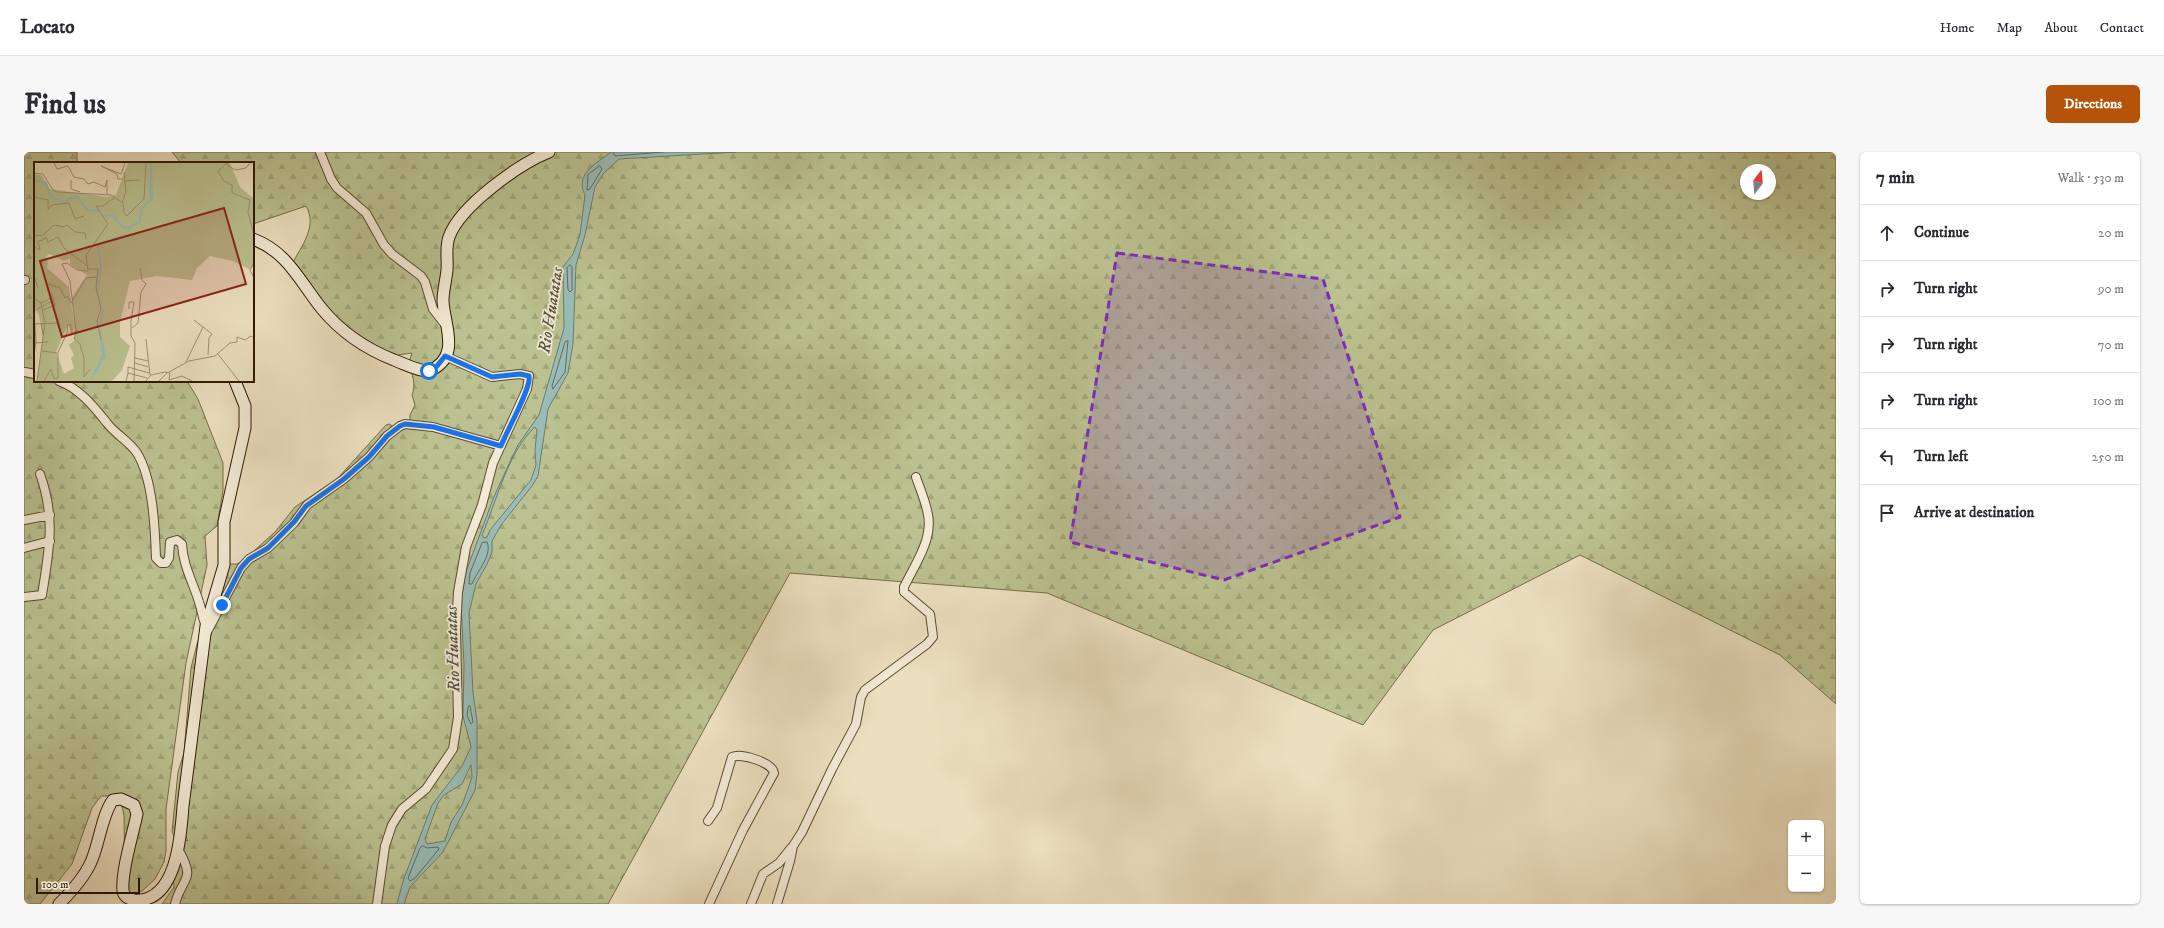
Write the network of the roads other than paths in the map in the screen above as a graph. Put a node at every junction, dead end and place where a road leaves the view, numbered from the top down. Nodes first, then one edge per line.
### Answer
1 (320, 152) edge
2 (549, 152) edge
3 (254, 238) edge
4 (448, 328) junction
5 (445, 356) junction
6 (26, 372) dead end
7 (34, 374) edge
8 (61, 382) edge
9 (235, 382) edge
10 (501, 446) junction
11 (40, 474) dead end
12 (916, 477) dead end
13 (50, 515) junction
14 (24, 520) edge
15 (50, 541) junction
16 (24, 548) edge
17 (24, 597) edge
18 (206, 631) junction
19 (708, 821) dead end
20 (792, 846) junction
21 (178, 849) junction
22 (59, 904) edge
23 (175, 904) edge
24 (377, 904) edge
25 (709, 904) edge
26 (751, 904) edge
27 (777, 904) edge

1 - 4 street
2 - 4 street
3 - 5 street
4 - 5 street
5 - 10 street
6 - 7 street
8 - 18 street
9 - 18 street
10 - 18 street
10 - 24 street
11 - 13 street
12 - 20 street
13 - 14 street
13 - 15 street
15 - 16 street
15 - 17 street
18 - 21 street
19 - 25 street
20 - 26 street
20 - 27 street
21 - 22 street
21 - 23 street

